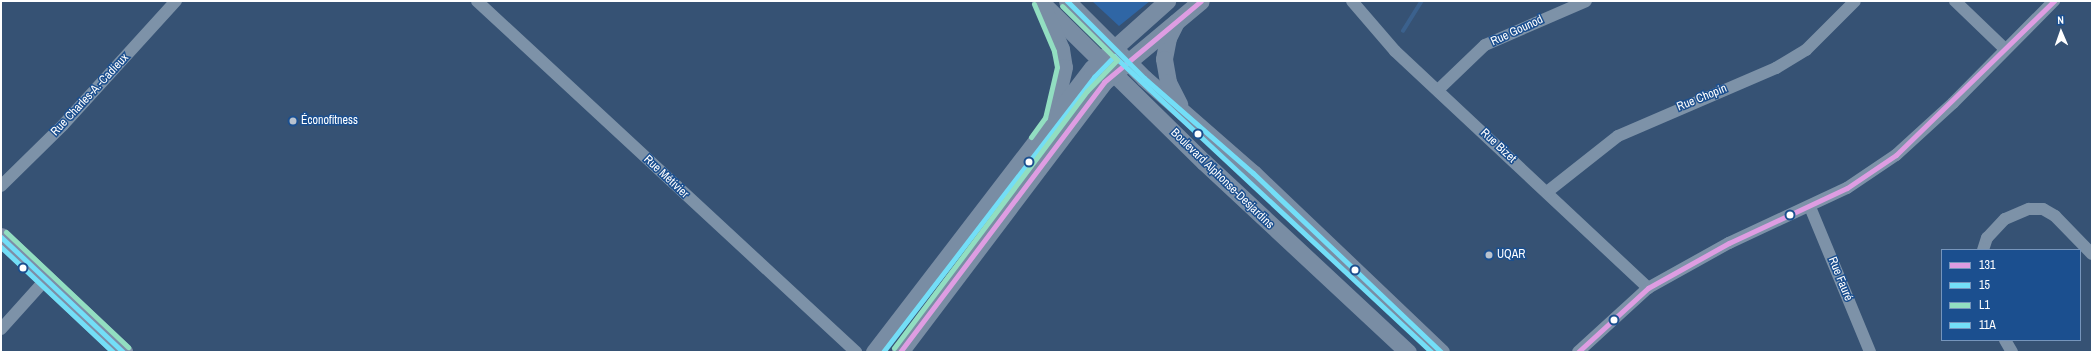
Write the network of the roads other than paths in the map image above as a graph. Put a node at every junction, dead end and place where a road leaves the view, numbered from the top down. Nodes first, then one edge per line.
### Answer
1 (176, 1) edge
2 (477, 1) edge
3 (1040, 1) edge
4 (1067, 1) edge
5 (1167, 1) edge
6 (1201, 1) edge
7 (1352, 1) edge
8 (1586, 1) edge
9 (1855, 1) edge
10 (1955, 1) edge
11 (2054, 1) edge
12 (1177, 18) junction
13 (1114, 46) junction
14 (2004, 48) junction
15 (1101, 59) junction
16 (1127, 60) junction
17 (1113, 72) junction
18 (1438, 90) junction
19 (1185, 114) junction
20 (1052, 121) junction
21 (1, 186) edge
22 (1547, 192) junction
23 (1810, 207) junction
24 (1, 237) edge
25 (1983, 249) edge
26 (2092, 254) edge
27 (46, 279) junction
28 (1648, 288) junction
29 (925, 318) junction
30 (1, 330) edge
31 (2006, 341) edge
32 (123, 352) edge
33 (856, 352) edge
34 (874, 352) edge
35 (900, 352) edge
36 (911, 352) edge
37 (1408, 352) edge
38 (1441, 352) edge
39 (1578, 352) edge
40 (1870, 352) edge
41 (2012, 352) edge

1 - 21 street, Rue Charles-A.-Cadieux
2 - 33 street, Rue Métivier
3 - 15 main road, Boulevard Alphonse-Desjardins
3 - 20 main road
4 - 13 main road, Boulevard Alphonse-Desjardins
5 - 13 main road
6 - 12 main road
7 - 18 street, Rue Bizet
8 - 18 street, Rue Gounod
9 - 22 street, Rue Chopin
10 - 14 street
11 - 14 street
12 - 16 main road
12 - 19 main road
13 - 15 main road
13 - 16 main road, Boulevard Alphonse-Desjardins
14 - 23 street
15 - 17 main road, Boulevard Alphonse-Desjardins
15 - 20 main road
16 - 17 main road
16 - 19 main road, Boulevard Alphonse-Desjardins
17 - 29 main road
17 - 37 main road, Boulevard Alphonse-Desjardins
18 - 22 street, Rue Bizet
19 - 38 main road, Boulevard Alphonse-Desjardins
20 - 34 main road
22 - 28 street, Rue Bizet
23 - 28 street
23 - 40 street, Rue Fauré
24 - 27 main road
25 - 26 street
27 - 30 street
27 - 32 main road
28 - 39 street
29 - 35 main road
29 - 36 main road
31 - 41 street

